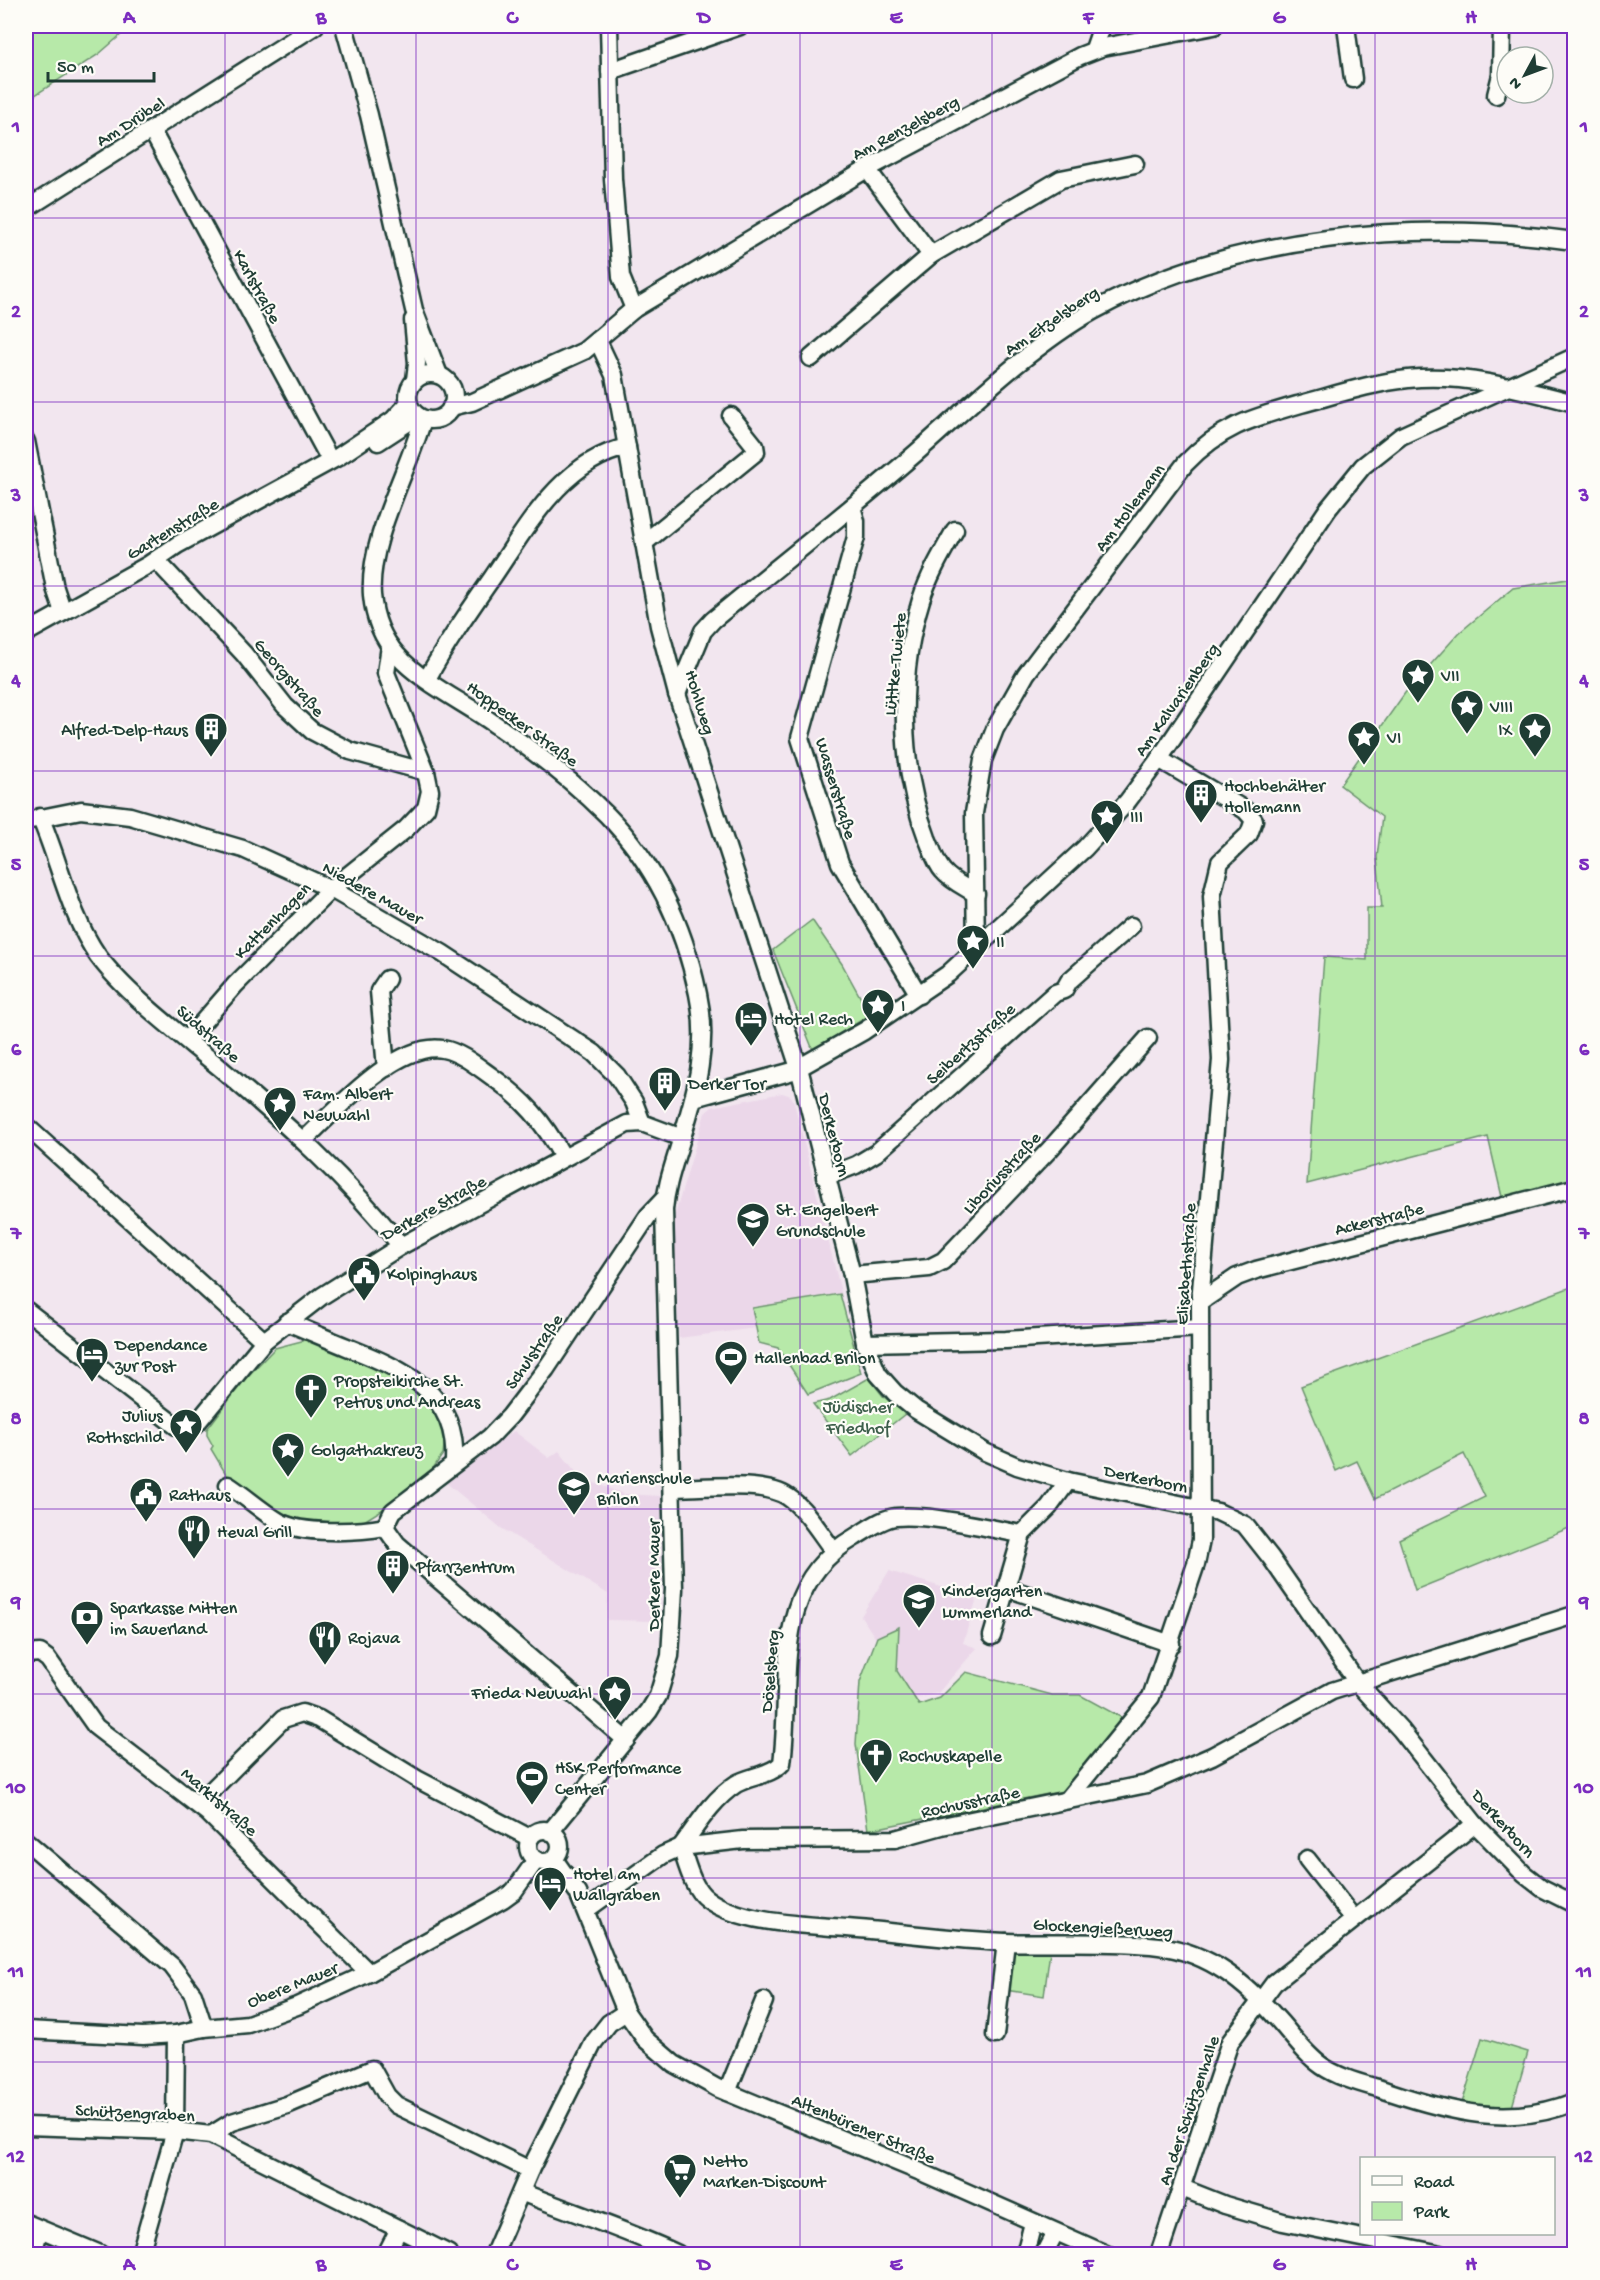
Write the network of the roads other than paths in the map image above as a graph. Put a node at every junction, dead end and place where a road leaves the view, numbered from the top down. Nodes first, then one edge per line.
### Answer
1 (315, 26) edge
2 (344, 26) edge
3 (609, 26) edge
4 (740, 26) edge
5 (1102, 26) edge
6 (1214, 26) edge
7 (1346, 26) edge
8 (1502, 26) edge
9 (1502, 45) edge
10 (1094, 49) junction
11 (610, 71) junction
12 (1353, 79) dead end
13 (152, 131) junction
14 (1135, 164) dead end
15 (867, 169) junction
16 (26, 209) edge
17 (1575, 241) edge
18 (931, 255) junction
19 (634, 309) junction
20 (414, 310) junction
21 (598, 341) junction
22 (1575, 357) edge
23 (811, 358) dead end
24 (439, 375) junction
25 (415, 380) junction
26 (1510, 386) junction
27 (452, 399) junction
28 (1575, 403) edge
29 (417, 413) junction
30 (731, 416) dead end
31 (387, 437) junction
32 (26, 441) edge
33 (627, 447) junction
34 (334, 458) junction
35 (409, 462) junction
36 (852, 507) junction
37 (955, 531) dead end
38 (644, 543) junction
39 (156, 560) junction
40 (63, 612) junction
41 (26, 633) edge
42 (390, 646) junction
43 (427, 679) junction
44 (677, 694) junction
45 (1159, 759) junction
46 (426, 772) junction
47 (33, 819) edge
48 (331, 889) junction
49 (976, 894) junction
50 (1131, 926) dead end
51 (976, 948) junction
52 (387, 979) dead end
53 (919, 995) junction
54 (1148, 1038) dead end
55 (187, 1040) junction
56 (702, 1061) joint
57 (387, 1068) junction
58 (799, 1068) junction
59 (694, 1098) junction
60 (642, 1123) junction
61 (26, 1126) edge
62 (682, 1138) junction
63 (304, 1140) junction
64 (563, 1157) junction
65 (825, 1177) junction
66 (1575, 1188) edge
67 (665, 1198) junction
68 (401, 1245) junction
69 (852, 1275) junction
70 (1200, 1302) junction
71 (26, 1310) edge
72 (287, 1322) junction
73 (1200, 1328) junction
74 (264, 1341) junction
75 (865, 1343) junction
76 (454, 1462) junction
77 (1068, 1481) junction
78 (228, 1485) dead end
79 (672, 1488) junction
80 (1201, 1510) junction
81 (385, 1527) junction
82 (1022, 1534) junction
83 (833, 1550) junction
84 (1007, 1588) junction
85 (1575, 1614) edge
86 (992, 1636) dead end
87 (1171, 1644) junction
88 (26, 1654) edge
89 (1357, 1682) junction
90 (626, 1740) junction
91 (1066, 1800) junction
92 (198, 1804) junction
93 (1475, 1824) junction
94 (550, 1832) junction
95 (530, 1838) junction
96 (26, 1841) edge
97 (681, 1847) junction
98 (554, 1859) junction
99 (1307, 1859) dead end
100 (536, 1860) junction
101 (1575, 1904) edge
102 (586, 1910) junction
103 (1354, 1919) junction
104 (1006, 1942) junction
105 (369, 1973) junction
106 (1260, 2000) junction
107 (764, 2001) dead end
108 (626, 2012) junction
109 (204, 2028) junction
110 (26, 2030) edge
111 (176, 2034) junction
112 (995, 2035) dead end
113 (728, 2092) junction
114 (1575, 2102) edge
115 (26, 2126) edge
116 (175, 2132) junction
117 (211, 2135) junction
118 (530, 2170) junction
119 (1182, 2188) junction
120 (521, 2192) junction
121 (1033, 2223) junction
122 (32, 2227) edge
123 (399, 2229) junction
124 (1055, 2233) junction
125 (33, 2254) edge
126 (100, 2254) edge
127 (140, 2254) edge
128 (386, 2254) edge
129 (449, 2254) edge
130 (494, 2254) edge
131 (678, 2254) edge
132 (1025, 2254) edge
133 (1044, 2254) edge
134 (1106, 2254) edge
135 (1160, 2254) edge
136 (1441, 2254) edge

1 - 13 street, Am Drübel
2 - 20 street
3 - 11 street
4 - 11 street
5 - 10 street
6 - 10 street, Am Renzelsberg
7 - 12 street
8 - 9 street
10 - 15 street, Am Renzelsberg
11 - 19 street
13 - 16 street, Am Drübel
13 - 34 street, Karlstraße
14 - 18 street
15 - 18 street
15 - 19 street, Am Renzelsberg
17 - 36 street, Am Etzelsberg
18 - 23 street
19 - 21 street, Am Renzelsberg
20 - 24 street
20 - 25 street
21 - 27 street
21 - 33 street, Hohlweg
22 - 26 street, Am Kalvarienberg
24 - 25 street
24 - 27 street
25 - 29 street
26 - 28 street, Am Hollemann
26 - 45 street, Am Kalvarienberg
26 - 49 street, Am Hollemann
27 - 29 street
29 - 31 street, Gartenstraße
29 - 34 street, Gartenstraße
29 - 35 street, Hoppecker Straße
30 - 38 street
31 - 34 street, Gartenstraße
31 - 35 street
32 - 40 street
33 - 38 street, Hohlweg
33 - 43 street
34 - 39 street, Gartenstraße
35 - 42 street, Hoppecker Straße
36 - 44 street, Am Etzelsberg
36 - 53 street, Wasserstraße
37 - 49 street, Lüttke-Twiete
38 - 44 street, Hohlweg
39 - 40 street, Gartenstraße
39 - 46 street, Georgstraße
40 - 41 street, Gartenstraße
42 - 43 street, Hoppecker Straße
42 - 46 street, Kattenhagen
43 - 56 street, Hoppecker Straße
44 - 58 street, Hohlweg
45 - 51 street, Am Kalvarienberg
45 - 70 street, Elisabethstraße
46 - 48 street, Kattenhagen
47 - 48 street, Niedere Mauer
47 - 55 street, Südstraße
48 - 55 street, Kattenhagen
48 - 60 street, Niedere Mauer
49 - 51 street, Am Hollemann
50 - 65 street, Seibertzstraße
51 - 53 street, Am Kalvarienberg
52 - 57 street
53 - 58 street, Am Kalvarienberg
54 - 69 street, Liboriusstraße
55 - 63 street, Südstraße
56 - 59 street, Derkere Mauer
57 - 63 street
57 - 64 street
58 - 59 street, Am Kalvarienberg
58 - 65 street, Derkerborn
59 - 62 street, Derkere Mauer
60 - 62 street
60 - 64 street, Derkere Straße
61 - 74 street
62 - 67 street, Derkere Mauer
63 - 68 street, Südstraße
64 - 68 street, Derkere Straße
65 - 69 street, Derkerborn
66 - 70 street, Ackerstraße
67 - 76 street, Schulstraße
67 - 79 street, Derkere Mauer
68 - 72 street, Derkere Straße
69 - 75 street, Derkerborn
70 - 73 street, Elisabethstraße
71 - 74 street, Derkere Straße
72 - 74 street, Derkere Straße
72 - 76 street
73 - 75 street
73 - 80 street, Elisabethstraße
75 - 77 street, Derkerborn
76 - 81 street, Schulstraße
77 - 80 street, Derkerborn
77 - 82 street
78 - 81 street
79 - 83 street
79 - 90 street, Derkere Mauer
80 - 87 street, Elisabethstraße
80 - 89 street, Derkerborn
81 - 90 street
82 - 83 street, Döselsberg
82 - 84 street
83 - 97 street, Döselsberg
84 - 86 street
84 - 87 street
85 - 89 street, Rochusstraße
87 - 91 street, Elisabethstraße
88 - 92 street, Marktstraße
89 - 91 street, Rochusstraße
89 - 93 street, Derkerborn
90 - 94 street, Derkere Mauer
91 - 97 street, Rochusstraße
92 - 95 street
92 - 105 street, Marktstraße
93 - 101 street, Derkerborn
93 - 103 street, An der Schützenhalle
94 - 95 street
94 - 98 street
95 - 100 street
96 - 109 street
97 - 102 street, Rochusstraße
97 - 104 street, Glockengießerweg
98 - 100 street
98 - 102 street, Altenbürener Straße
99 - 103 street
100 - 105 street, Obere Mauer
102 - 108 street, Altenbürener Straße
103 - 106 street, An der Schützenhalle
104 - 106 street, Glockengießerweg
104 - 112 street
105 - 109 street, Obere Mauer
106 - 114 street, Glockengießerweg
106 - 119 street, An der Schützenhalle
107 - 113 street
108 - 113 street, Altenbürener Straße
108 - 118 street
109 - 111 street, Obere Mauer
110 - 111 street, Obere Mauer
111 - 116 street
113 - 121 street, Altenbürener Straße
115 - 116 street, Schützengraben
116 - 117 street, Schützengraben
116 - 127 street
117 - 118 street, Schützengraben
117 - 123 street
118 - 120 street
119 - 135 street, An der Schützenhalle
119 - 136 street
120 - 130 street
120 - 131 street
121 - 124 street, Altenbürener Straße
121 - 132 street
122 - 125 street
122 - 126 street
123 - 128 street
123 - 129 street
124 - 133 street
124 - 134 street, Altenbürener Straße

